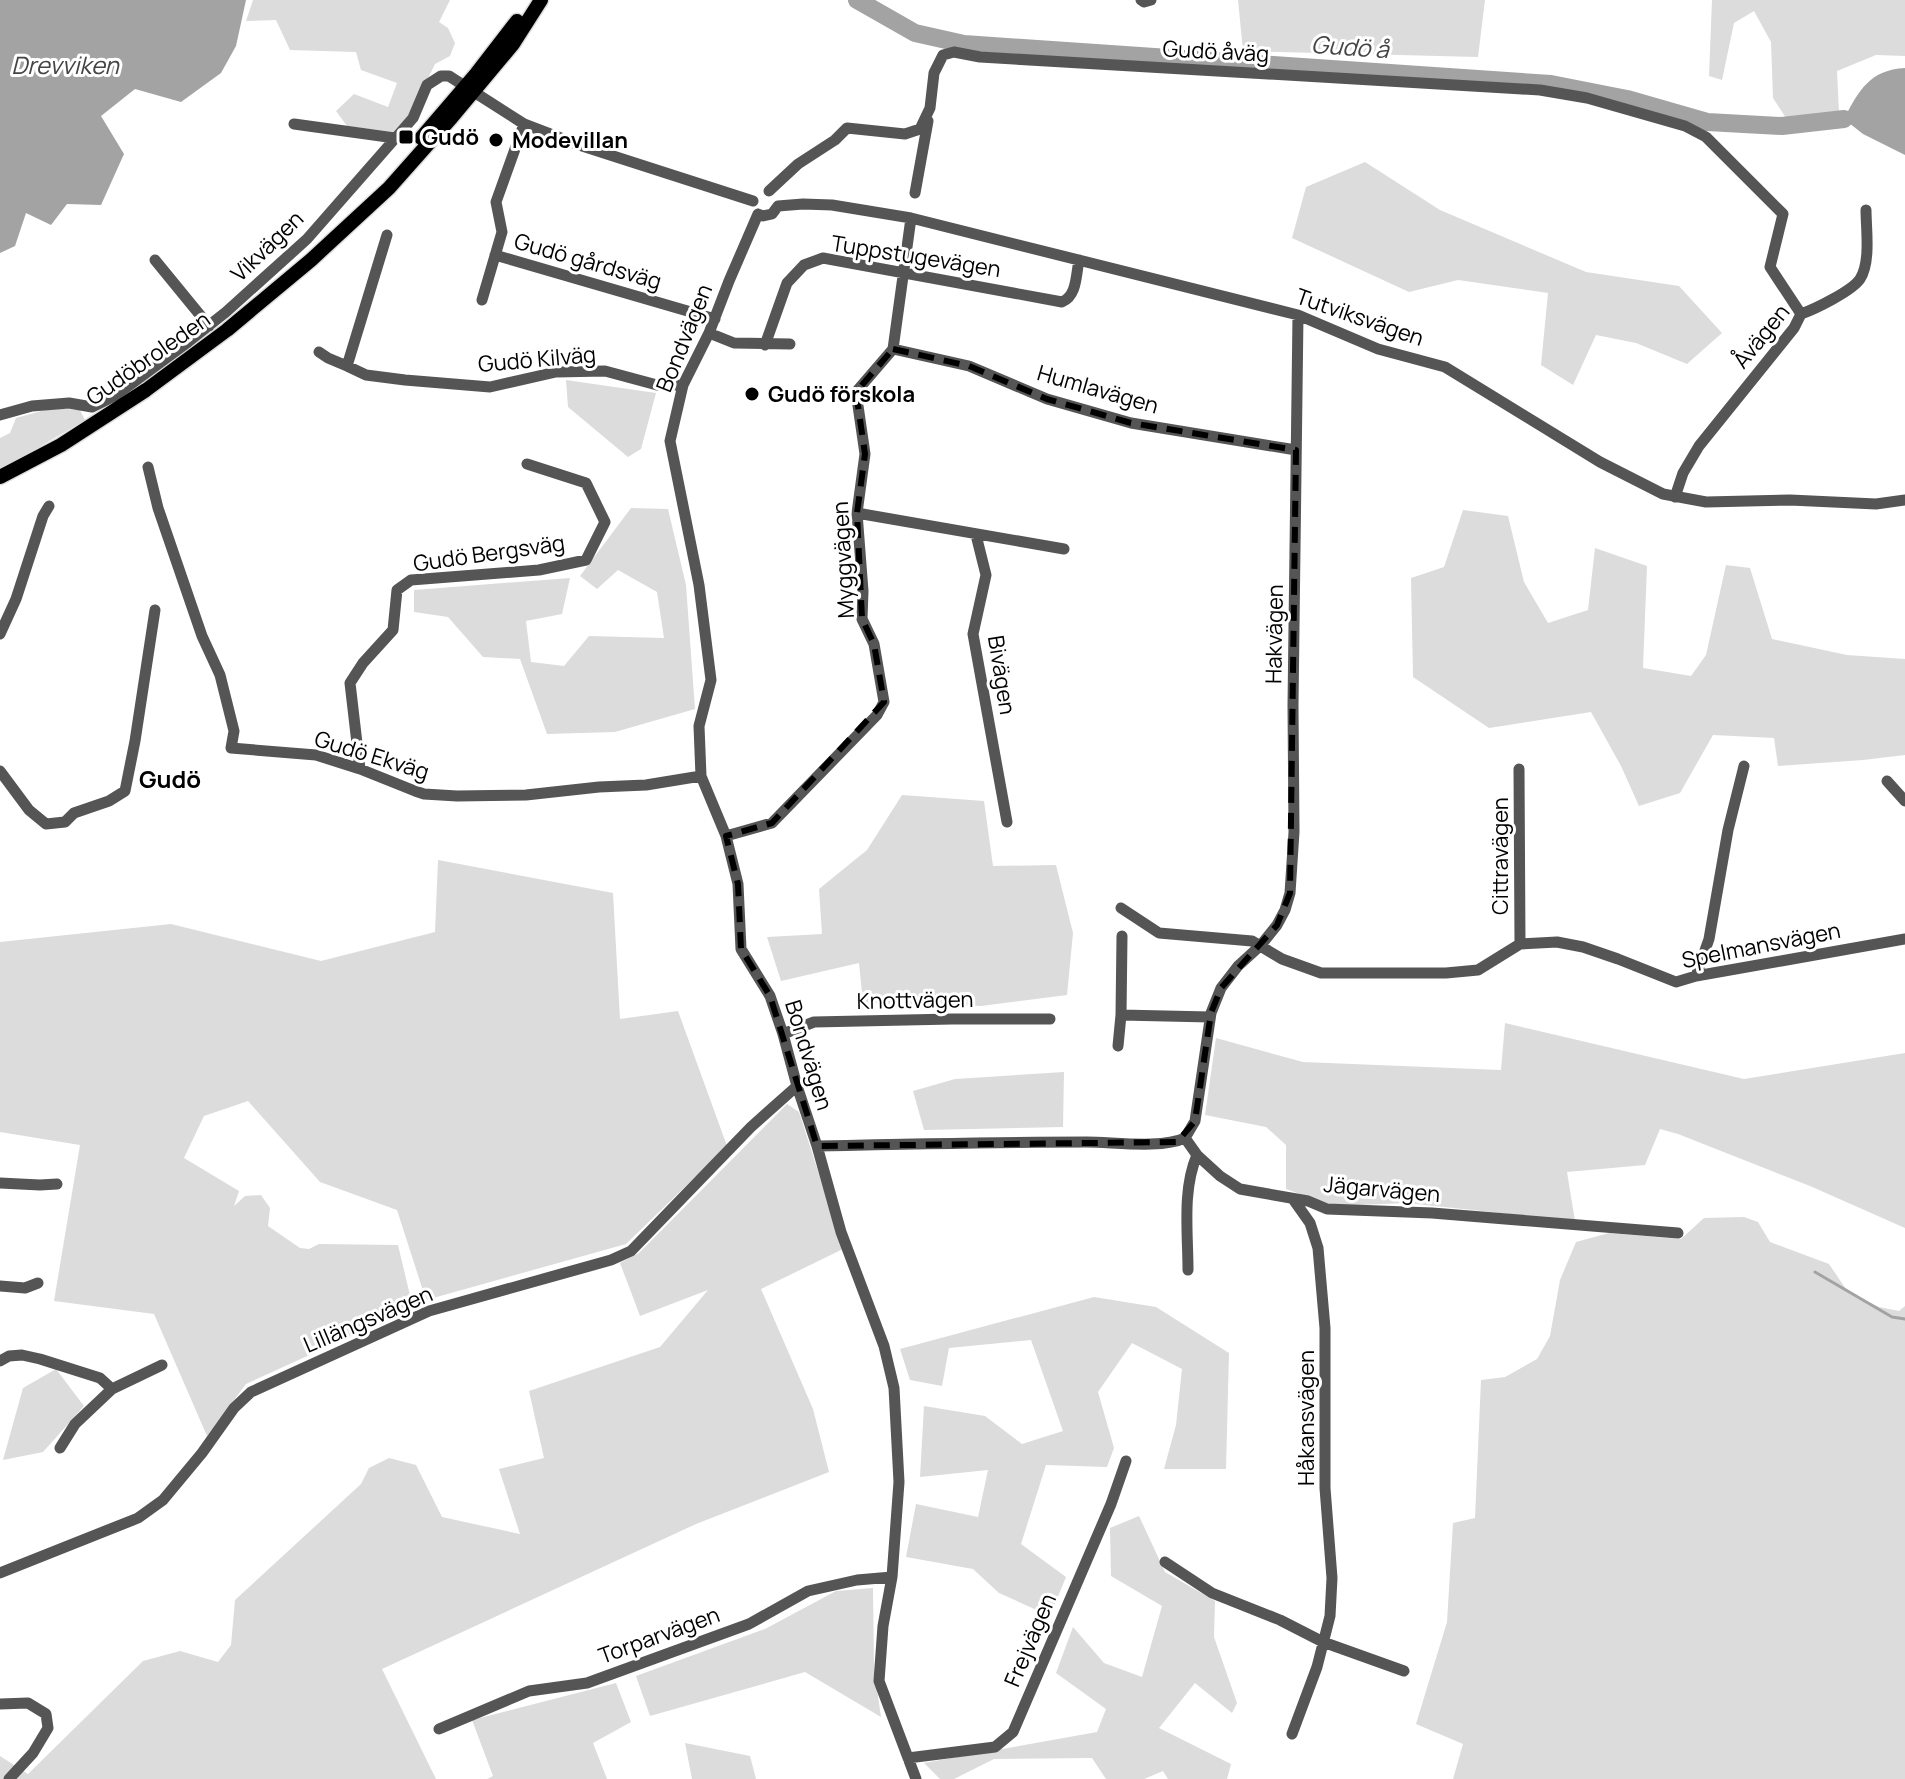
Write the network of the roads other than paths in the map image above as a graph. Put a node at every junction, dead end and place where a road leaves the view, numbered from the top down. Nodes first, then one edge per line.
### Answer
1 (532, 0) edge
2 (541, 0) edge
3 (1141, 0) edge
4 (1151, 0) edge
5 (469, 89) junction
6 (930, 108) junction
7 (294, 124) dead end
8 (524, 124) junction
9 (395, 138) junction
10 (769, 191) junction
11 (915, 193) dead end
12 (753, 201) junction
13 (778, 206) junction
14 (1866, 210) dead end
15 (758, 214) junction
16 (911, 218) junction
17 (387, 235) dead end
18 (495, 255) junction
19 (155, 260) dead end
20 (1079, 260) junction
21 (904, 271) junction
22 (482, 300) dead end
23 (1801, 314) junction
24 (1298, 315) junction
25 (715, 319) junction
26 (209, 326) junction
27 (709, 333) junction
28 (790, 344) dead end
29 (765, 345) junction
30 (893, 349) junction
31 (319, 352) dead end
32 (347, 366) junction
33 (683, 385) junction
34 (0, 415) edge
35 (1296, 450) junction
36 (527, 464) dead end
37 (148, 467) dead end
38 (0, 477) edge
39 (1675, 497) junction
40 (1905, 500) edge
41 (49, 506) dead end
42 (857, 513) junction
43 (976, 535) junction
44 (1064, 549) dead end
45 (155, 610) dead end
46 (0, 634) edge
47 (1744, 766) dead end
48 (360, 769) junction
49 (1519, 769) dead end
50 (0, 771) edge
51 (701, 776) junction
52 (1887, 781) dead end
53 (1905, 801) edge
54 (1007, 822) dead end
55 (726, 836) junction
56 (1121, 908) dead end
57 (1122, 936) dead end
58 (1905, 939) edge
59 (1520, 944) junction
60 (1261, 945) junction
61 (1696, 976) junction
62 (1121, 1015) junction
63 (1210, 1017) junction
64 (1050, 1019) dead end
65 (783, 1034) junction
66 (1118, 1046) dead end
67 (797, 1086) junction
68 (1185, 1138) junction
69 (817, 1146) junction
70 (1197, 1155) junction
71 (0, 1183) edge
72 (57, 1184) dead end
73 (1293, 1199) junction
74 (1678, 1233) dead end
75 (1188, 1270) dead end
76 (38, 1283) dead end
77 (0, 1286) edge
78 (0, 1361) edge
79 (162, 1365) dead end
80 (112, 1389) junction
81 (60, 1448) dead end
82 (1126, 1461) dead end
83 (1165, 1562) dead end
84 (0, 1573) edge
85 (892, 1577) junction
86 (1323, 1642) junction
87 (1404, 1671) dead end
88 (0, 1704) edge
89 (439, 1729) dead end
90 (1292, 1734) dead end
91 (908, 1758) junction
92 (9, 1779) edge
93 (916, 1779) edge

1 - 5 main road, Gudöbroleden
2 - 5 main road, Gudöbroleden
3 - 4 street
5 - 8 street
5 - 9 street, Vikvägen
5 - 38 main road, Gudöbroleden
6 - 10 street
6 - 11 street
6 - 23 street, Gudö åväg
7 - 9 street
8 - 12 street
8 - 18 street, Gudö gårdsväg
9 - 26 street, Vikvägen
10 - 12 street
10 - 13 street
12 - 15 street
13 - 15 street
13 - 16 street, Tutviksvägen
14 - 23 street, Åvägen
15 - 25 street, Bondvägen
16 - 20 street, Tutviksvägen
16 - 21 street
17 - 32 street
18 - 22 street, Gudö gårdsväg
18 - 25 street, Gudö gårdsväg
19 - 26 street
20 - 21 street, Tuppstugevägen
20 - 24 street, Tutviksvägen
21 - 29 street, Tuppstugevägen
21 - 30 street
23 - 39 street, Åvägen
24 - 35 street, Hakvägen
24 - 39 street, Tutviksvägen
25 - 27 street, Bondvägen
26 - 34 street, Vikvägen
27 - 29 street
27 - 33 street, Bondvägen
28 - 29 street
30 - 35 street, Humlavägen
30 - 42 street, Myggvägen
31 - 32 street, Gudö Kilväg
32 - 33 street, Gudö Kilväg
33 - 51 street, Bondvägen
35 - 60 street, Hakvägen
36 - 48 street, Gudö Bergsväg
37 - 48 street, Gudö Ekväg
39 - 40 street, Tutviksvägen
41 - 46 street
42 - 43 street
42 - 55 street, Myggvägen
43 - 44 street
43 - 54 street, Bivägen
45 - 50 street
47 - 61 street
48 - 51 street, Gudö Ekväg
49 - 59 street, Cittravägen
51 - 55 street, Bondvägen
52 - 53 street
55 - 65 street, Bondvägen
56 - 60 street
57 - 62 street
58 - 61 street, Spelmansvägen
59 - 60 street, Spelmansvägen
59 - 61 street, Spelmansvägen
60 - 63 street, Hakvägen
62 - 63 street
62 - 66 street
63 - 68 street, Hakvägen
64 - 65 street, Knottvägen
65 - 67 street, Bondvägen
67 - 69 street, Bondvägen
67 - 84 street, Lillängsvägen
68 - 69 street
68 - 70 street, Jägarvägen
69 - 85 street, Bondvägen
70 - 73 street, Jägarvägen
70 - 75 street
71 - 72 street
73 - 74 street, Jägarvägen
73 - 86 street, Håkansvägen
76 - 77 street
78 - 80 street
79 - 80 street
80 - 81 street
82 - 91 street, Frejvägen
83 - 86 street
85 - 89 street, Torparvägen
85 - 91 street, Bondvägen
86 - 87 street
86 - 90 street, Håkansvägen
88 - 92 street
91 - 93 street, Bondvägen

